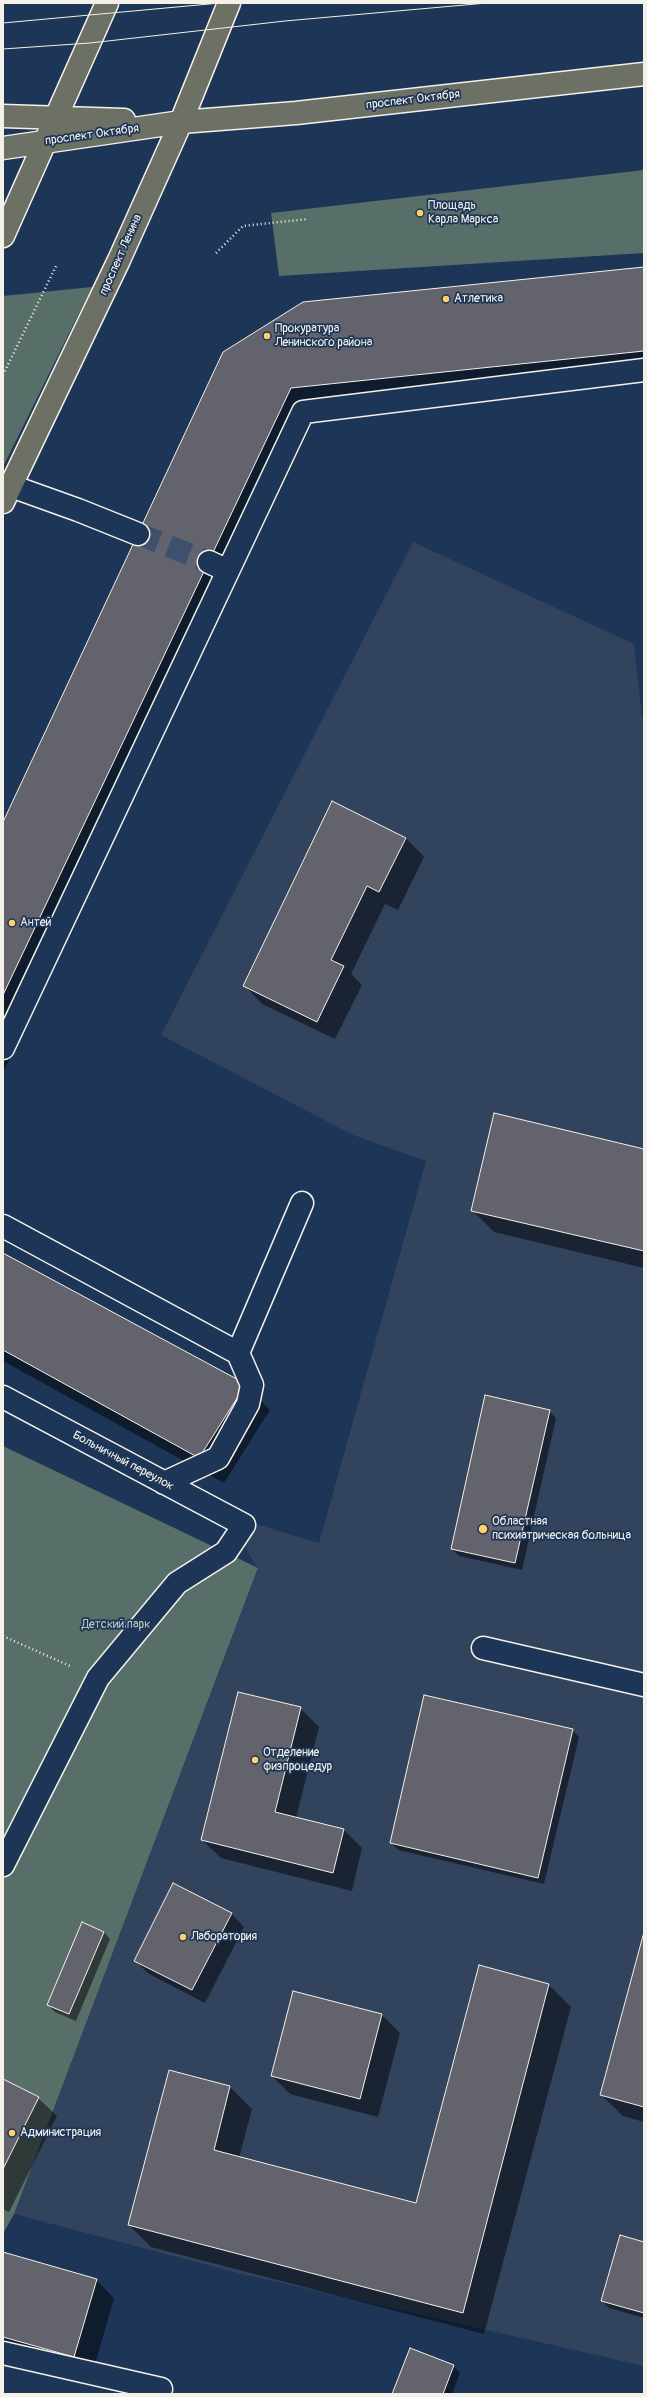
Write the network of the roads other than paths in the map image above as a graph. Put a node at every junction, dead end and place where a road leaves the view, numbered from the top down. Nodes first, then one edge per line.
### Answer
1 (107, 3) edge
2 (229, 3) edge
3 (644, 74) edge
4 (3, 116) edge
5 (56, 118) junction
6 (181, 122) junction
7 (46, 142) junction
8 (3, 148) edge
9 (3, 236) edge
10 (644, 370) edge
11 (7, 494) edge
12 (138, 534) tunnel mouth
13 (209, 562) tunnel mouth
14 (228, 571) junction
15 (4, 1043) edge
16 (302, 1203) dead end
17 (3, 1226) edge
18 (238, 1353) junction
19 (3, 1397) edge
20 (164, 1482) junction
21 (483, 1648) dead end
22 (644, 1685) edge
23 (3, 1865) edge
24 (3, 2353) edge
25 (160, 2389) dead end

1 - 5 main road
2 - 6 main road, проспект Ленина
3 - 6 main road, проспект Октября
4 - 5 main road, проспект Октября
5 - 6 main road, проспект Октября
5 - 7 main road
6 - 7 main road, проспект Октября
6 - 11 main road, проспект Ленина
7 - 8 main road, проспект Октября
7 - 9 main road
10 - 14 lane
11 - 12 lane
13 - 14 lane
14 - 15 lane
16 - 18 lane
17 - 18 lane
18 - 20 lane
19 - 20 lane, Больничный переулок
20 - 23 lane, Больничный переулок
21 - 22 lane
24 - 25 lane

